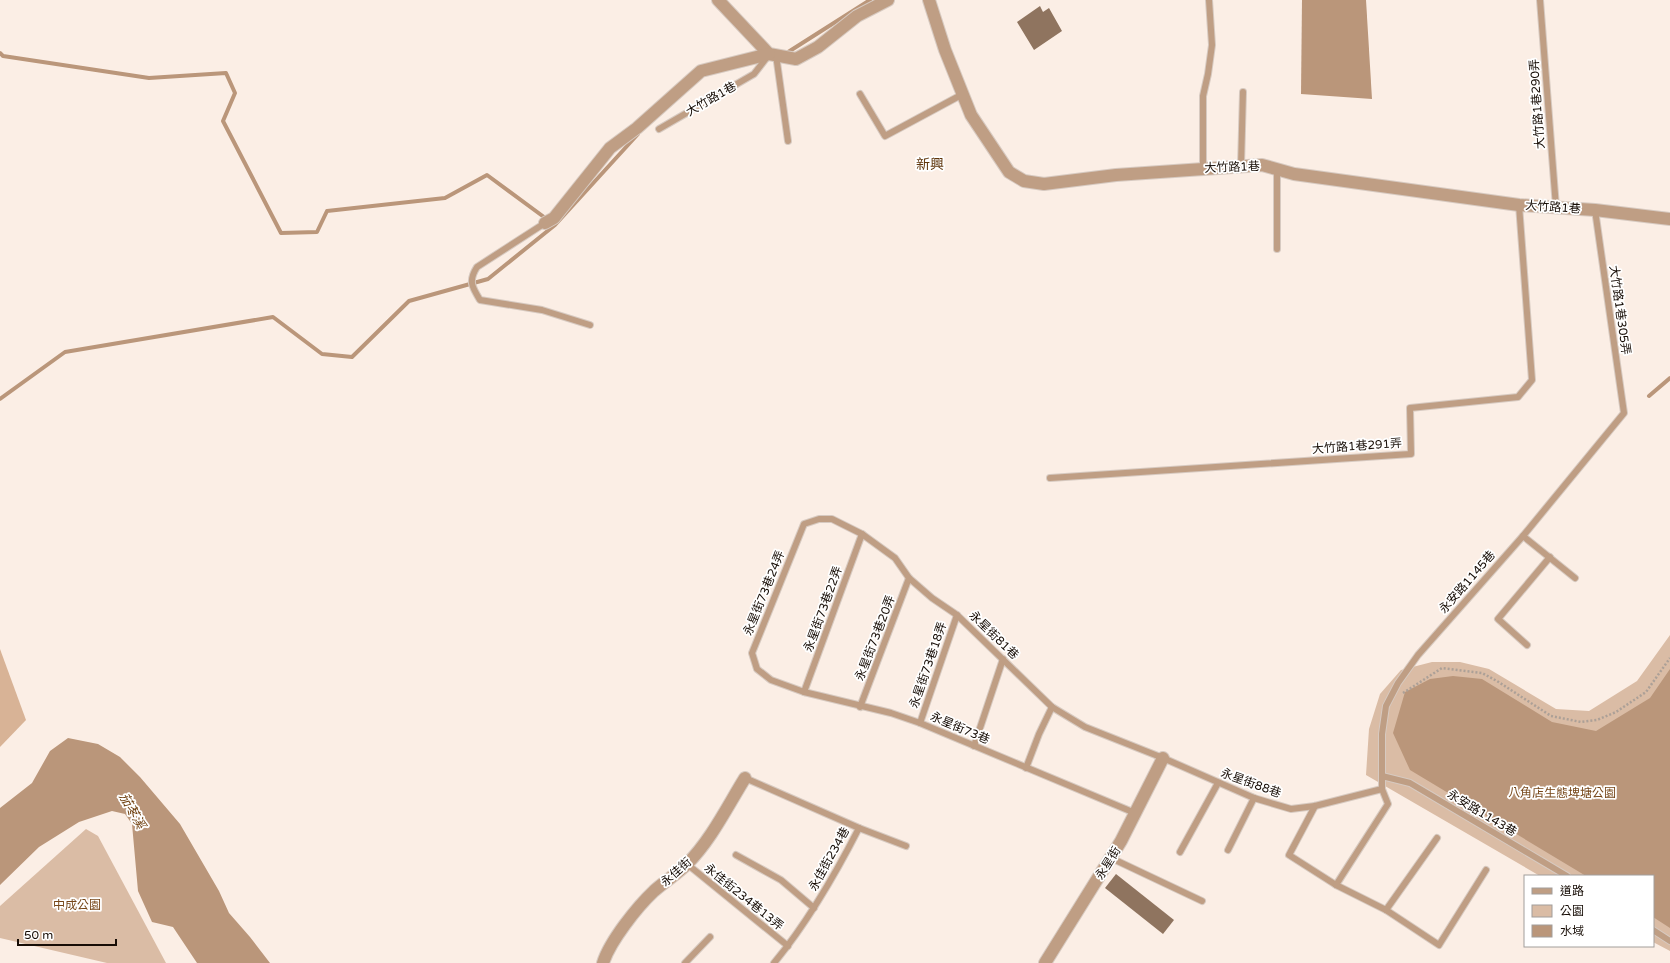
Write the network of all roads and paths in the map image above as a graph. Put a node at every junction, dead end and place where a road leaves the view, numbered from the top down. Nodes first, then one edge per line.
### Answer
1 (718, 0) edge
2 (888, 0) edge
3 (929, 0) edge
4 (1209, 0) edge
5 (1540, 0) edge
6 (776, 57) junction
7 (1243, 92) dead end
8 (860, 94) dead end
9 (962, 94) junction
10 (659, 129) dead end
11 (788, 141) dead end
12 (1241, 166) junction
13 (1202, 168) junction
14 (1277, 170) junction
15 (1519, 205) junction
16 (1556, 207) junction
17 (1595, 210) junction
18 (1670, 219) edge
19 (550, 221) joint
20 (1277, 249) dead end
21 (590, 325) dead end
22 (1624, 413) joint
23 (1050, 478) dead end
24 (819, 519) joint
25 (862, 534) junction
26 (1523, 536) junction
27 (1550, 557) junction
28 (909, 578) junction
29 (1575, 578) dead end
30 (957, 615) junction
31 (1527, 645) dead end
32 (1670, 658) edge
33 (1003, 660) junction
34 (770, 680) joint
35 (804, 692) junction
36 (1397, 697) dead end
37 (860, 707) junction
38 (1052, 707) junction
39 (920, 723) junction
40 (974, 746) junction
41 (1163, 758) junction
42 (1026, 768) junction
43 (1382, 776) junction
44 (746, 778) joint
45 (1218, 783) junction
46 (1382, 789) junction
47 (1254, 798) junction
48 (1315, 806) junction
49 (1135, 813) junction
50 (859, 828) junction
51 (1437, 838) dead end
52 (906, 846) dead end
53 (1228, 850) dead end
54 (1180, 852) dead end
55 (736, 855) dead end
56 (1111, 858) junction
57 (687, 864) junction
58 (1486, 870) dead end
59 (1565, 875) edge
60 (1336, 885) junction
61 (1202, 901) dead end
62 (814, 908) junction
63 (1386, 910) junction
64 (1654, 931) edge
65 (710, 937) dead end
66 (1670, 941) edge
67 (788, 946) junction
68 (603, 963) edge
69 (685, 963) edge
70 (774, 963) edge
71 (1045, 963) edge

1 - 6 street
2 - 6 street
3 - 9 street, 大竹路1巷
4 - 13 lane
5 - 16 lane, 大竹路1巷290弄
6 - 10 lane, 大竹路1巷
6 - 11 lane
6 - 19 street
7 - 12 lane
8 - 9 lane
9 - 13 street, 大竹路1巷
12 - 13 street, 大竹路1巷
12 - 14 street, 大竹路1巷
14 - 15 street, 大竹路1巷
14 - 20 lane
15 - 16 street, 大竹路1巷
15 - 23 lane, 大竹路1巷291弄
16 - 17 street, 大竹路1巷
17 - 18 street, 大竹路1巷
17 - 22 lane, 大竹路1巷305弄
19 - 21 lane
22 - 26 lane, 永安路1145巷
24 - 25 lane, 永星街81巷
24 - 34 lane, 永星街73巷24弄
25 - 28 lane, 永星街81巷
25 - 35 lane, 永星街73巷22弄
26 - 27 lane
26 - 43 lane, 永安路1145巷
27 - 29 lane
27 - 31 lane
28 - 30 lane, 永星街81巷
28 - 37 lane, 永星街73巷20弄
30 - 33 lane, 永星街81巷
30 - 39 lane, 永星街73巷18弄
32 - 36 path
33 - 38 lane, 永星街81巷
33 - 40 lane
34 - 35 lane, 永星街73巷
35 - 37 lane, 永星街73巷
37 - 39 lane, 永星街73巷
38 - 41 lane, 永星街81巷
38 - 42 lane
39 - 40 lane, 永星街73巷
40 - 42 lane, 永星街73巷
41 - 45 lane, 永星街88巷
41 - 49 street, 永星街
42 - 49 lane, 永星街73巷
43 - 46 lane, 永安路1145巷
43 - 59 lane, 永安路1143巷
44 - 50 lane, 永佳街234巷
44 - 57 street, 永佳街
45 - 47 lane, 永星街88巷
45 - 54 lane
46 - 48 lane, 永星街88巷
46 - 60 lane, 永安路1145巷
47 - 48 lane, 永星街88巷
47 - 53 lane
48 - 60 lane
49 - 56 street, 永星街
50 - 52 lane
50 - 62 lane, 永佳街234巷
51 - 63 lane
55 - 62 lane
56 - 61 lane
56 - 71 street, 永星街
57 - 67 lane, 永佳街234巷13弄
57 - 68 street, 永佳街
58 - 63 lane
60 - 63 lane
62 - 67 lane, 永佳街234巷
64 - 66 lane
65 - 69 lane
67 - 70 lane, 永佳街234巷

